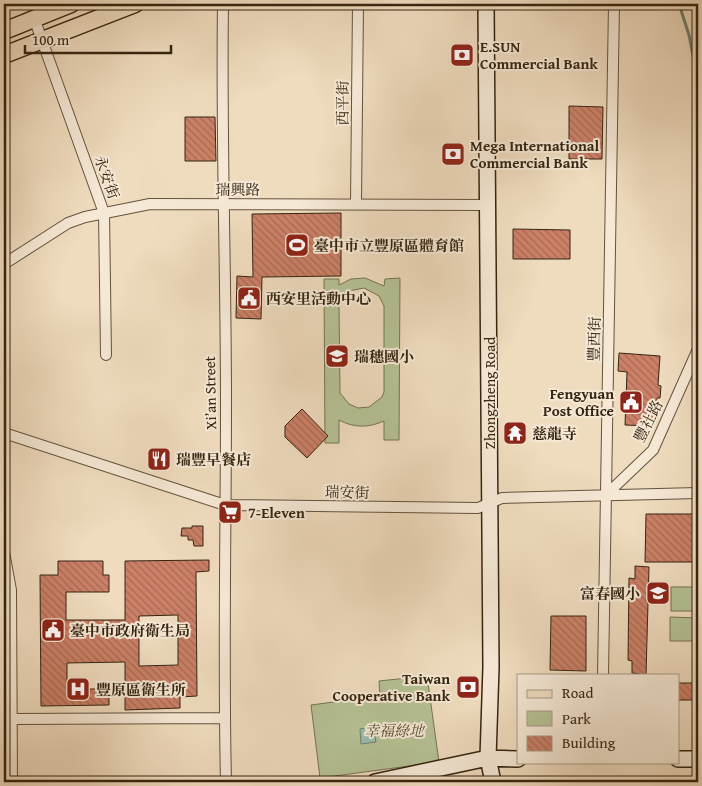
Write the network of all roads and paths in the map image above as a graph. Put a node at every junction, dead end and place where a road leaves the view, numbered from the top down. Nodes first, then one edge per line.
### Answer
1 (71, 4) edge
2 (135, 4) edge
3 (223, 4) edge
4 (358, 4) edge
5 (486, 4) edge
6 (614, 4) edge
7 (34, 18) junction
8 (4, 31) edge
9 (41, 39) junction
10 (4, 55) edge
11 (356, 203) junction
12 (223, 204) junction
13 (488, 205) junction
14 (104, 213) junction
15 (4, 264) edge
16 (698, 350) edge
17 (106, 355) dead end
18 (4, 433) edge
19 (698, 493) edge
20 (607, 494) junction
21 (490, 503) junction
22 (225, 505) junction
23 (4, 552) edge
24 (603, 674) edge
25 (224, 718) junction
26 (13, 719) junction
27 (488, 758) junction
28 (517, 759) edge
29 (680, 759) edge
30 (698, 759) edge
31 (12, 782) edge
32 (226, 782) edge
33 (375, 782) edge
34 (493, 782) edge

1 - 7 main road
2 - 9 main road
3 - 12 street, Xi’an Street
4 - 11 street, 西平街
5 - 13 street, Zhongzheng Road
6 - 20 street, 豐西街
7 - 8 main road
7 - 9 street, 永安街
9 - 10 main road
9 - 14 street, 永安街
11 - 12 street, 瑞興路
11 - 13 street, 瑞興路
12 - 14 street, 瑞興路
12 - 22 street, Xi’an Street
13 - 21 street, Zhongzheng Road
14 - 15 street, 瑞興路
14 - 17 street, 永安街
16 - 20 street, 豐社路
18 - 22 street, 瑞安街
19 - 20 street, 瑞安街
20 - 21 street, 瑞安街
20 - 24 street, 豐西街
21 - 22 street, 瑞安街
21 - 27 street, Zhongzheng Road
22 - 25 street, Xi’an Street
23 - 26 street
25 - 26 street
25 - 32 street, Xi’an Street
26 - 31 street
27 - 28 street
27 - 33 street
27 - 34 street, Zhongzheng Road
29 - 30 street

